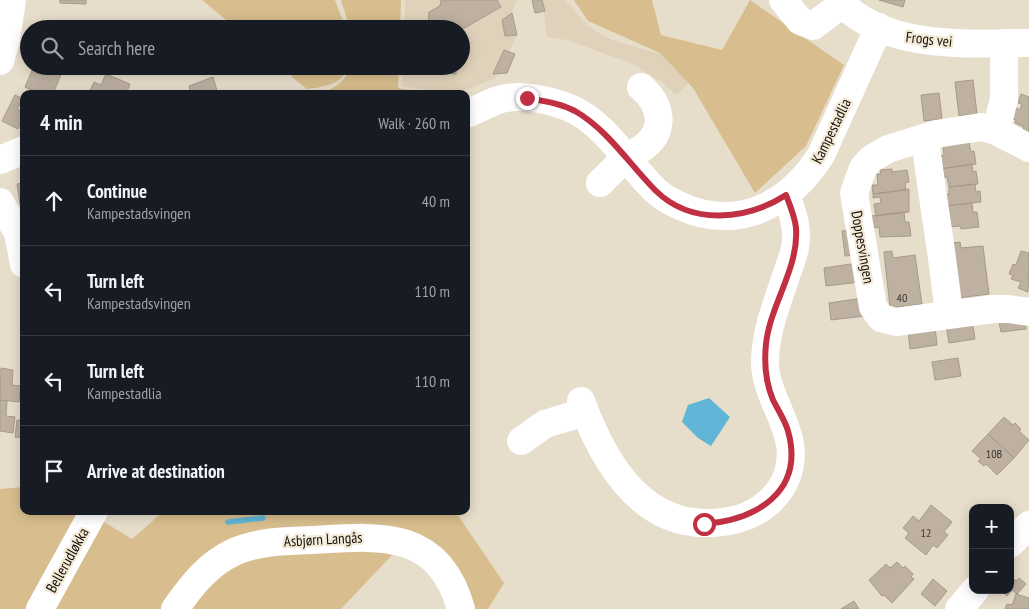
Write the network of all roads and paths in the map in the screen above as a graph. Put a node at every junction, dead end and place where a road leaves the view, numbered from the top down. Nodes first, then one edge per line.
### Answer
1 (12, 0) edge
2 (783, 0) edge
3 (840, 2) edge
4 (879, 27) junction
5 (1016, 43) edge
6 (0, 62) edge
7 (641, 87) dead end
8 (470, 112) edge
9 (996, 131) junction
10 (925, 138) junction
11 (1029, 148) edge
12 (20, 152) edge
13 (626, 158) junction
14 (0, 160) edge
15 (600, 183) dead end
16 (786, 195) junction
17 (0, 203) edge
18 (20, 243) edge
19 (1029, 312) edge
20 (949, 314) junction
21 (521, 441) dead end
22 (92, 515) edge
23 (1029, 525) edge
24 (1014, 540) edge
25 (972, 594) edge
26 (40, 609) edge
27 (175, 609) edge
28 (461, 609) edge
29 (959, 609) edge

1 - 6 street
2 - 3 street
3 - 4 street, Frogs vei
4 - 5 street, Frogs vei
4 - 16 street, Kampestadlia
5 - 9 street
7 - 13 street
8 - 13 street, Kampestadlia
9 - 10 street, Doppesvingen
9 - 11 street, Doppesvingen
10 - 20 street
10 - 20 street, Doppesvingen
12 - 14 street
13 - 15 street
13 - 16 street, Kampestadlia
16 - 21 street
17 - 18 street
19 - 20 street, Doppesvingen
22 - 26 street, Bellerudløkka
23 - 24 street
25 - 29 street
27 - 28 street, Asbjørn Langås

